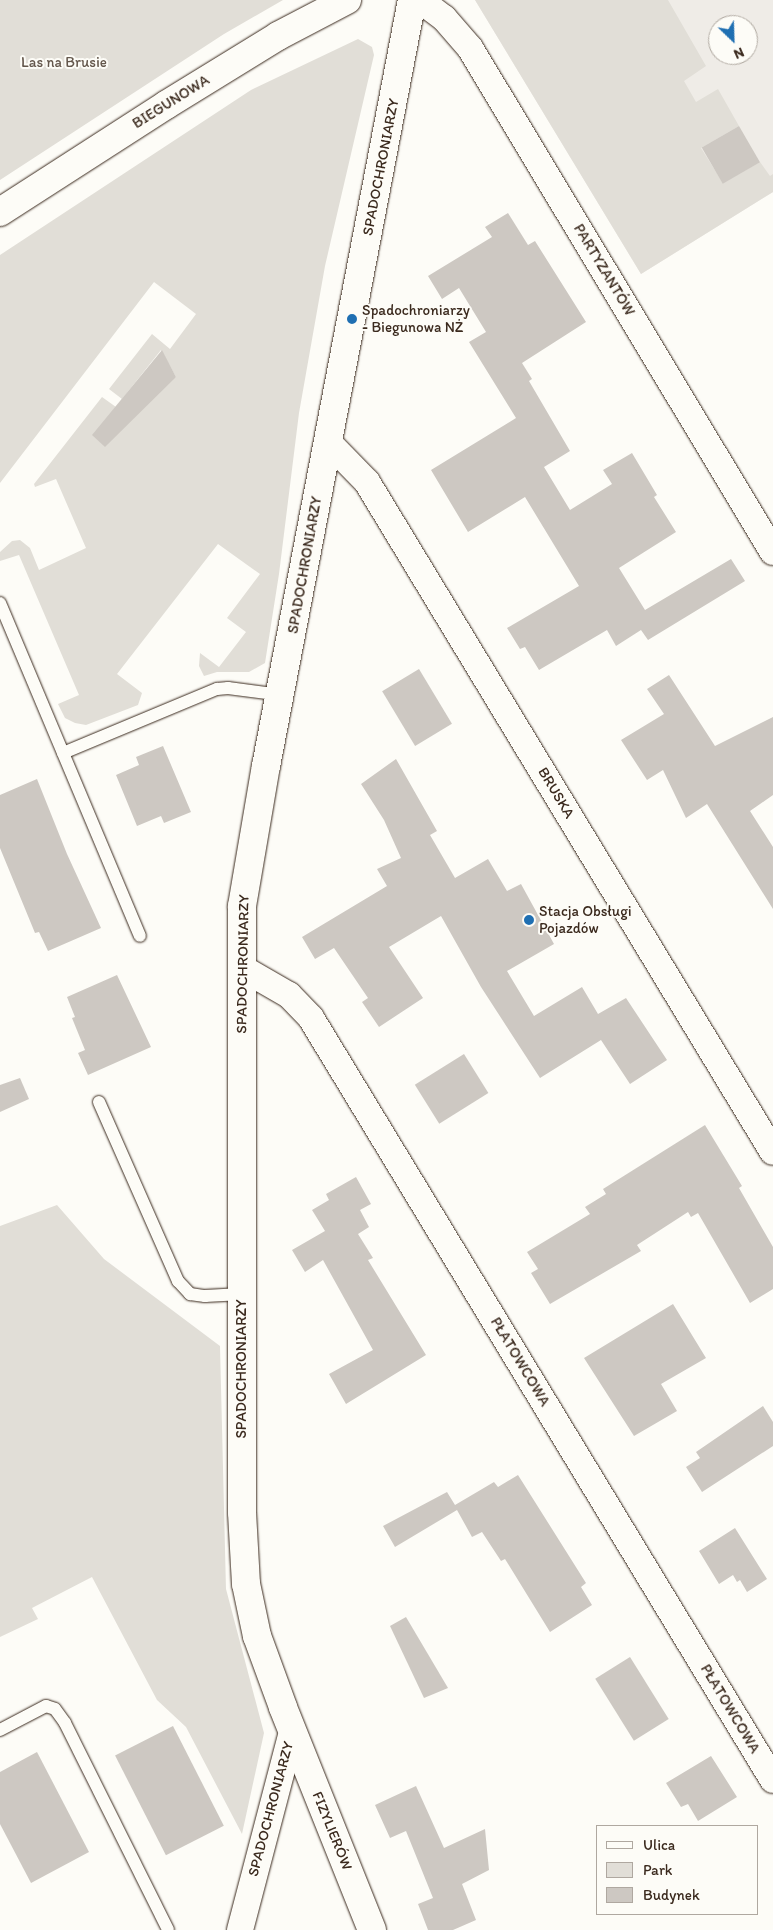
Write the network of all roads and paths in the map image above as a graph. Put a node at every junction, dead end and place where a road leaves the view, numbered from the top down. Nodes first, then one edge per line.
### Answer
1 (347, 0) edge
2 (412, 0) edge
3 (420, 0) edge
4 (0, 212) edge
5 (328, 442) junction
6 (773, 552) edge
7 (0, 603) edge
8 (280, 695) junction
9 (63, 753) junction
10 (140, 936) dead end
11 (242, 968) junction
12 (99, 1102) dead end
13 (773, 1152) edge
14 (242, 1294) junction
15 (0, 1730) edge
16 (292, 1732) junction
17 (773, 1780) edge
18 (168, 1930) edge
19 (240, 1930) edge
20 (372, 1930) edge

1 - 4 street, BIEGUNOWA
2 - 5 street, SPADOCHRONIARZY
3 - 6 street, PARTYZANTÓW
5 - 8 street, SPADOCHRONIARZY
5 - 13 street, BRUSKA
7 - 9 lane
8 - 9 lane
8 - 11 street, SPADOCHRONIARZY
9 - 10 lane
11 - 14 street, SPADOCHRONIARZY
11 - 17 street, PŁATOWCOWA
12 - 14 lane
14 - 16 street, SPADOCHRONIARZY
15 - 18 lane
16 - 19 street, SPADOCHRONIARZY
16 - 20 street, FIZYLIERÓW

